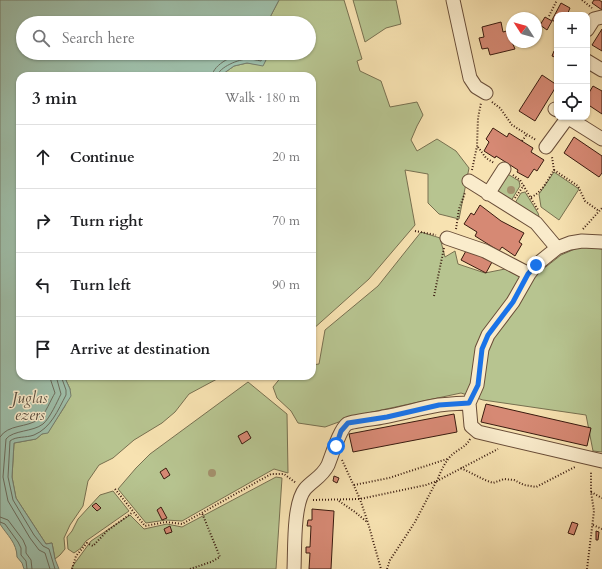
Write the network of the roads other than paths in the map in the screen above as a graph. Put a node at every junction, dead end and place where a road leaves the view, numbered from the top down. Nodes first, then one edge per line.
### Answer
1 (453, 0) edge
2 (602, 17) edge
3 (590, 25) edge
4 (590, 63) edge
5 (602, 70) edge
6 (486, 93) road end
7 (564, 120) edge
8 (572, 120) edge
9 (602, 139) edge
10 (542, 143) road end
11 (504, 169) road end
12 (469, 181) road end
13 (488, 194) junction
14 (450, 239) road end
15 (602, 242) edge
16 (557, 248) junction
17 (528, 274) junction
18 (469, 403) junction
19 (597, 460) edge
20 (294, 569) edge

1 - 6 street
2 - 3 street
4 - 5 street
7 - 10 street
8 - 9 street
11 - 13 street
12 - 13 street
13 - 16 street
14 - 17 street
15 - 16 street
16 - 17 street
17 - 18 street
18 - 19 street
18 - 20 street

